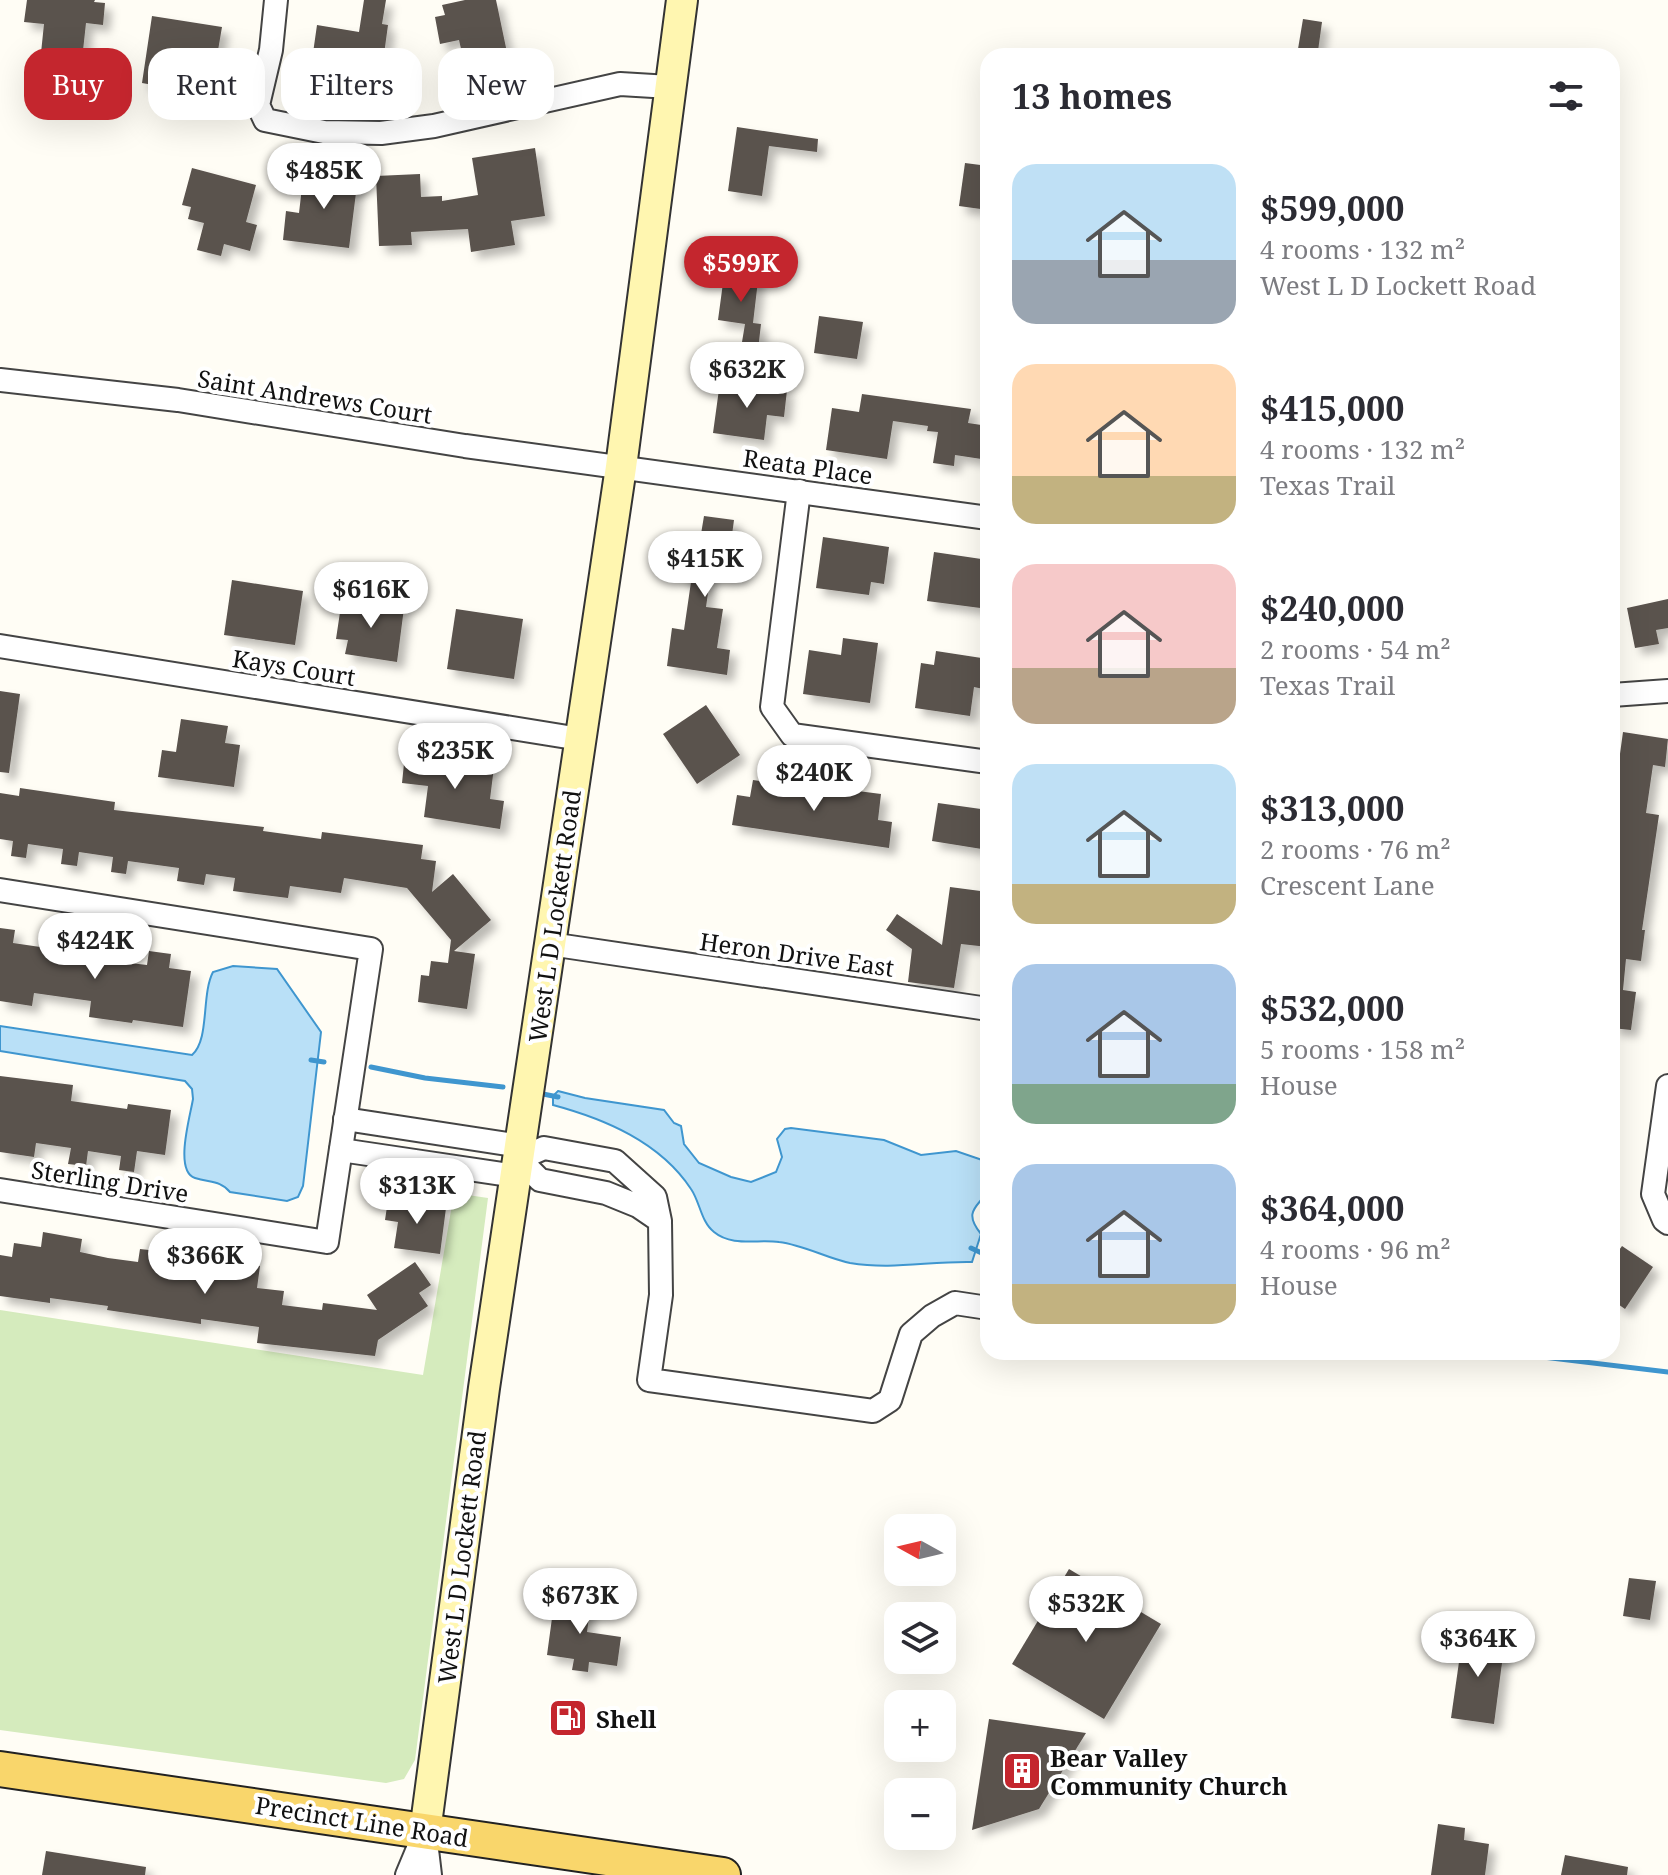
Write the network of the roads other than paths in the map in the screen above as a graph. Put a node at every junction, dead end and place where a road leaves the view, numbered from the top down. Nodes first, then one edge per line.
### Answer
1 (276, 0) edge
2 (682, 0) edge
3 (670, 87) junction
4 (0, 380) edge
5 (621, 467) junction
6 (799, 491) junction
7 (980, 517) edge
8 (0, 646) edge
9 (1668, 691) edge
10 (1620, 694) edge
11 (580, 739) junction
12 (980, 761) edge
13 (0, 890) edge
14 (550, 944) junction
15 (980, 1008) edge
16 (1668, 1086) edge
17 (345, 1119) junction
18 (341, 1150) junction
19 (518, 1160) junction
20 (0, 1190) edge
21 (660, 1221) junction
22 (1668, 1223) edge
23 (980, 1307) edge
24 (0, 1769) edge
25 (425, 1832) junction
26 (407, 1875) edge
27 (430, 1875) edge
28 (723, 1875) edge

1 - 3 street
2 - 3 main road, West L D Lockett Road
3 - 5 main road, West L D Lockett Road
4 - 5 street, Saint Andrews Court
5 - 6 street, Reata Place
5 - 11 main road, West L D Lockett Road
6 - 7 street, Reata Place
6 - 12 street
8 - 11 street, Kays Court
9 - 10 street
11 - 14 main road, West L D Lockett Road
13 - 17 street, Sterling Drive
14 - 15 street, Heron Drive East
14 - 19 main road, West L D Lockett Road
16 - 22 street
17 - 18 street, Sterling Drive
17 - 19 street
18 - 19 street
18 - 20 street, Sterling Drive
19 - 21 street
19 - 21 street
19 - 25 main road, West L D Lockett Road
21 - 23 street
24 - 25 main road, Precinct Line Road
25 - 26 street
25 - 27 street
25 - 28 main road, Precinct Line Road

